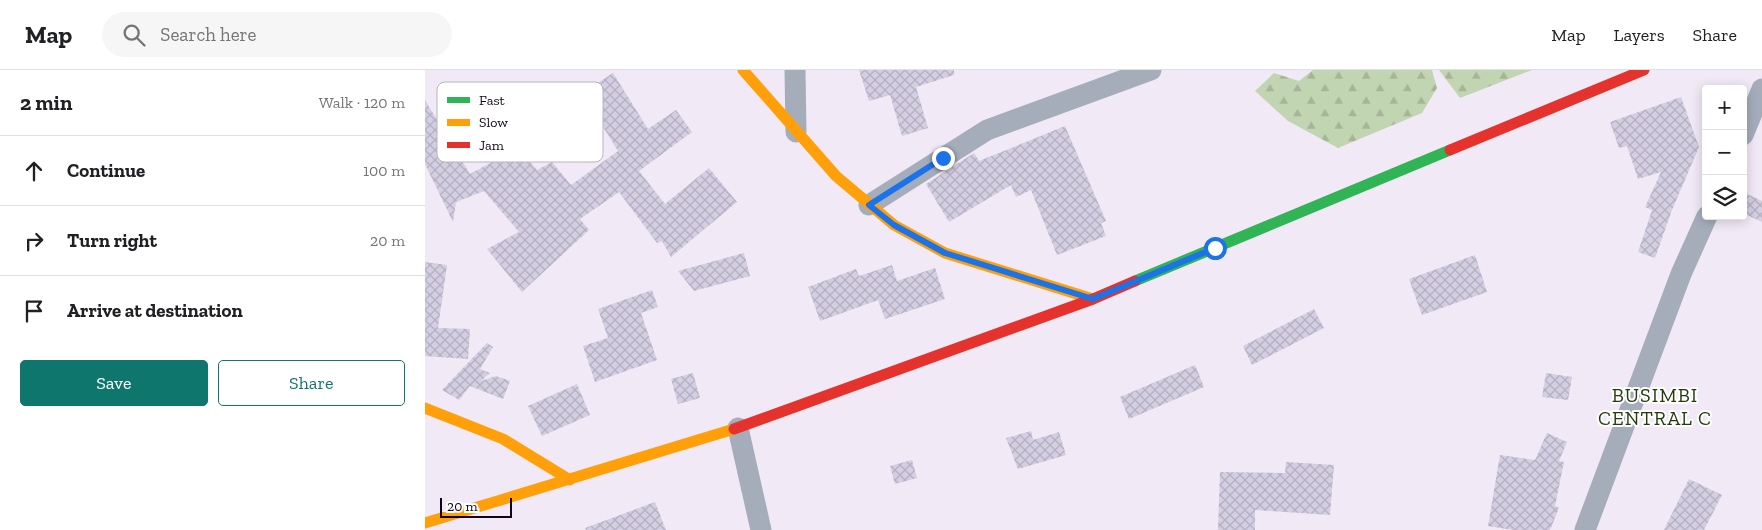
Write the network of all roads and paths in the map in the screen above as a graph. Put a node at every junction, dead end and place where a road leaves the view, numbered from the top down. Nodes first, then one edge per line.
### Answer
1 (743, 70) edge
2 (795, 70) edge
3 (1151, 70) edge
4 (1637, 71) edge
5 (1762, 89) edge
6 (1745, 130) edge
7 (796, 132) junction
8 (869, 205) junction
9 (1705, 220) edge
10 (1093, 299) junction
11 (425, 408) edge
12 (738, 428) junction
13 (570, 480) junction
14 (425, 522) edge
15 (761, 530) edge
16 (1585, 530) edge

1 - 7 main road
2 - 7 street
3 - 8 street
4 - 10 main road
5 - 6 street
7 - 8 main road
8 - 10 main road
9 - 16 street
10 - 12 main road
11 - 13 main road
12 - 13 main road
12 - 15 street
13 - 14 main road

